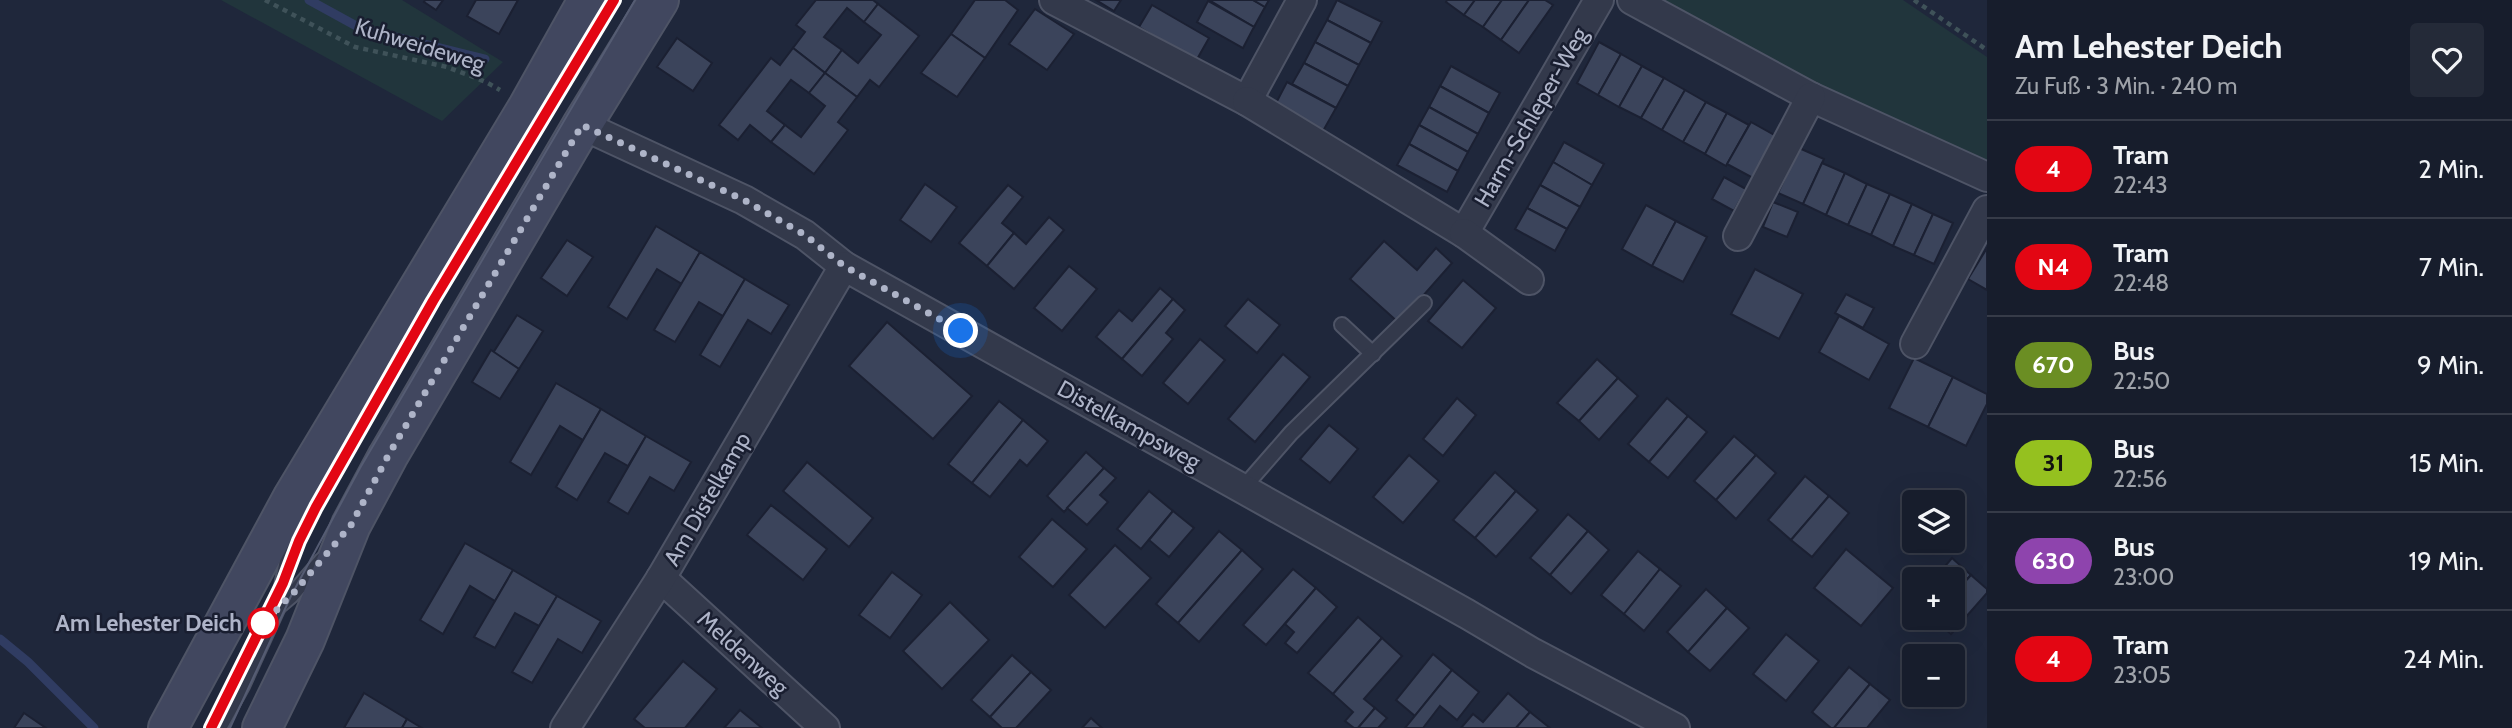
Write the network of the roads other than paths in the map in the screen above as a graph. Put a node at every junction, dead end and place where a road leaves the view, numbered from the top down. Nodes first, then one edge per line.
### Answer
1 (588, 0) edge
2 (659, 0) edge
3 (1054, 0) edge
4 (1302, 0) edge
5 (1599, 0) edge
6 (1632, 0) edge
7 (1811, 97) junction
8 (1247, 101) junction
9 (582, 125) junction
10 (1987, 177) edge
11 (1987, 209) edge
12 (1464, 233) junction
13 (1738, 236) dead end
14 (844, 266) junction
15 (1529, 280) dead end
16 (1424, 303) dead end
17 (1342, 325) dead end
18 (1914, 344) dead end
19 (1373, 354) junction
20 (302, 484) junction
21 (1242, 488) junction
22 (351, 525) junction
23 (660, 578) junction
24 (278, 607) junction
25 (168, 728) edge
26 (219, 728) edge
27 (262, 728) edge
28 (565, 728) edge
29 (825, 728) edge
30 (1675, 728) edge

1 - 20 main road
2 - 9 main road
3 - 8 street, Harm-Schleper-Weg
4 - 8 street
5 - 12 street, Harm-Schleper-Weg
6 - 7 street
7 - 10 street
7 - 13 street
8 - 12 street, Harm-Schleper-Weg
9 - 14 street, Distelkampsweg
9 - 22 main road
11 - 18 street
12 - 15 street, Harm-Schleper-Weg
14 - 21 street, Distelkampsweg
14 - 23 street, Am Distelkamp
16 - 19 lane
17 - 19 lane
19 - 21 lane
20 - 24 lane
20 - 25 main road
21 - 30 street, Distelkampsweg
22 - 24 lane
22 - 27 main road
23 - 28 street, Am Distelkamp
23 - 29 street, Meldenweg
24 - 26 lane

